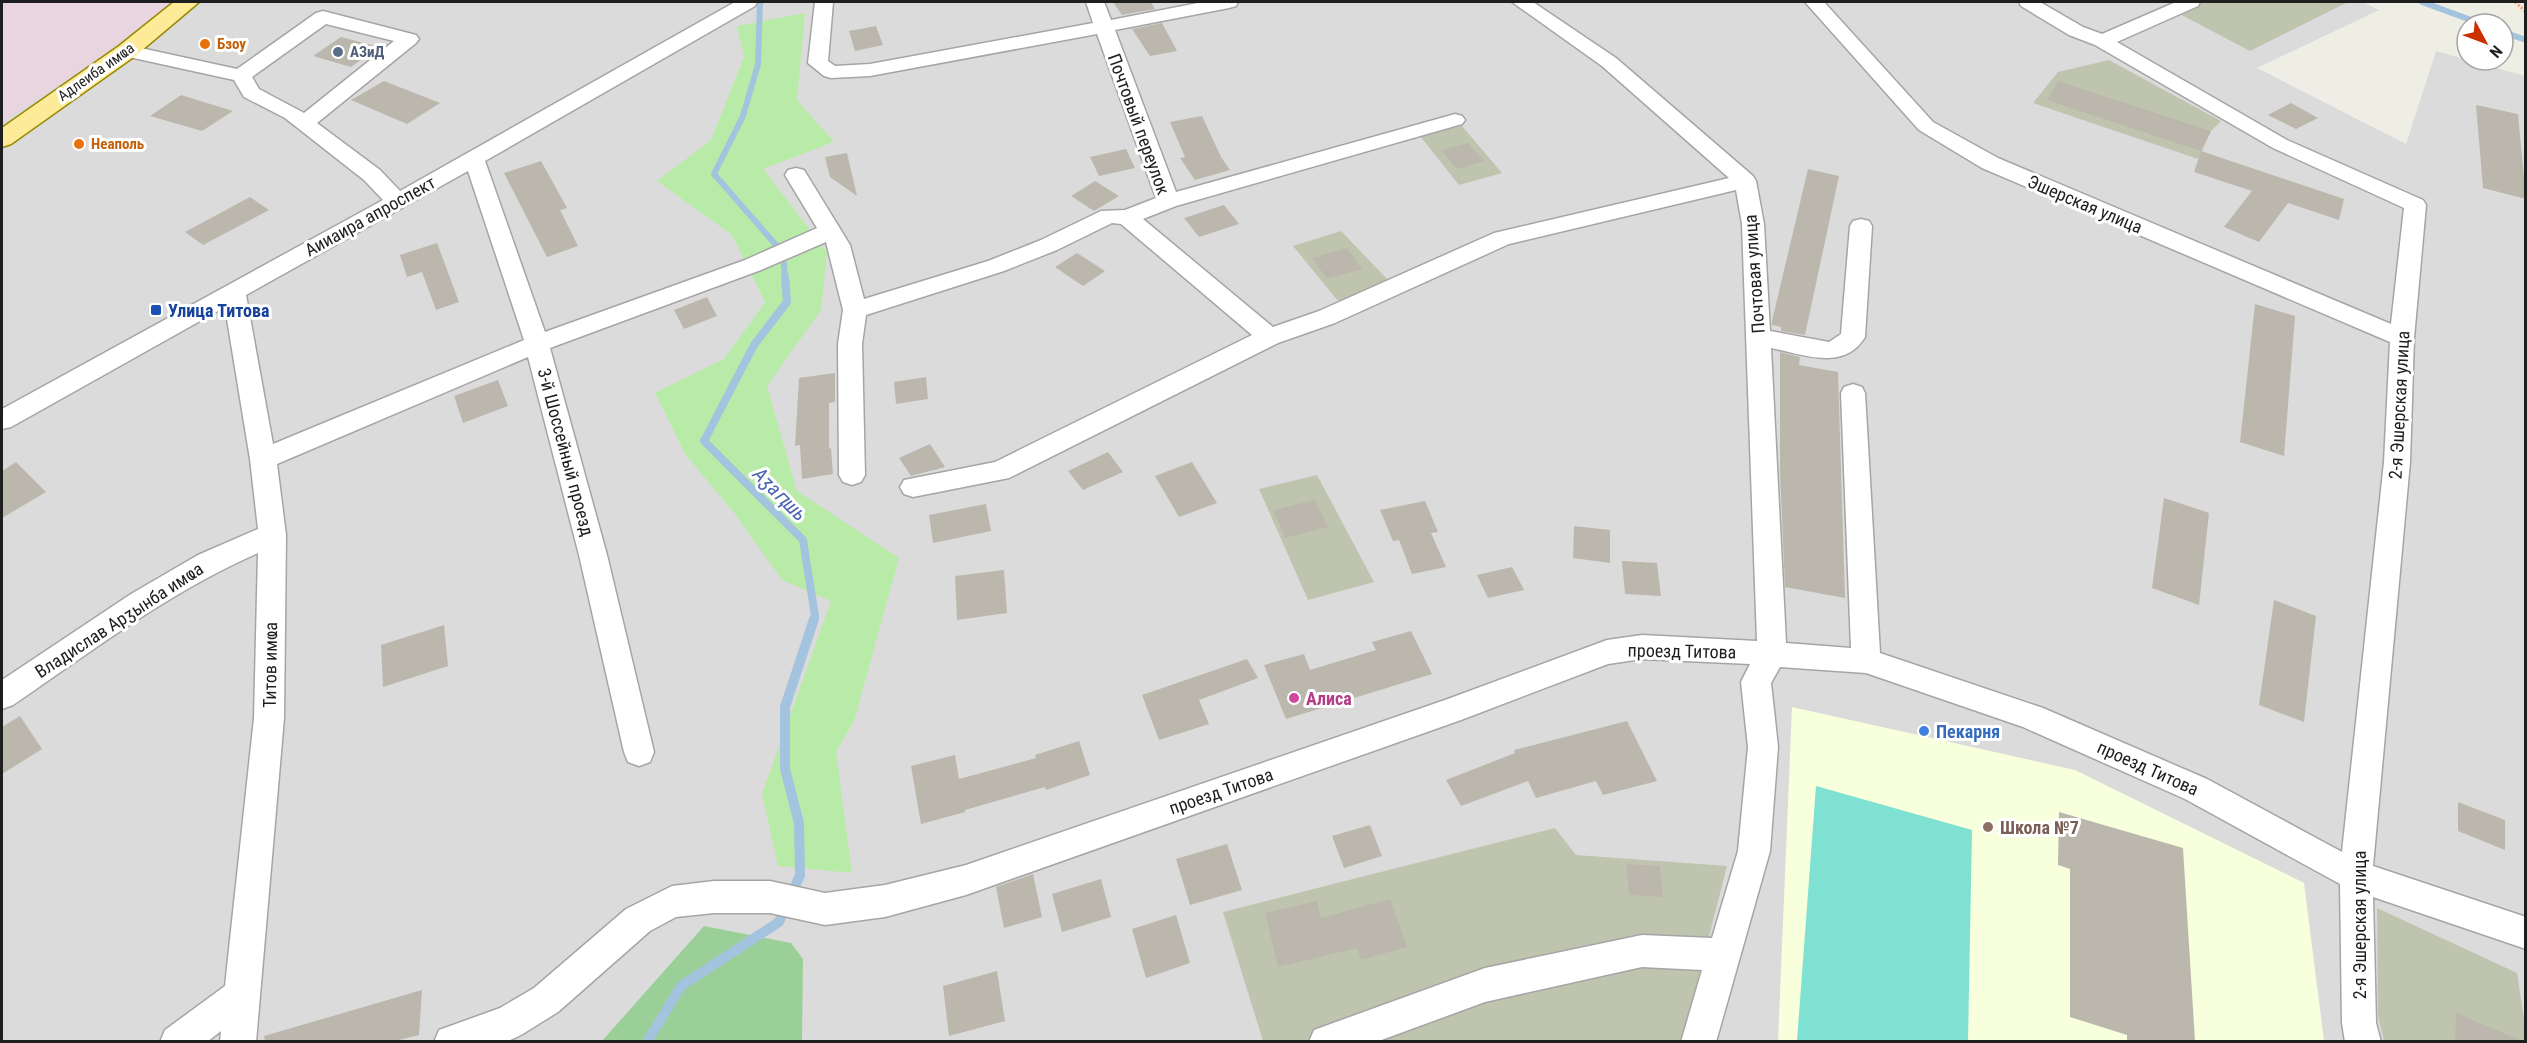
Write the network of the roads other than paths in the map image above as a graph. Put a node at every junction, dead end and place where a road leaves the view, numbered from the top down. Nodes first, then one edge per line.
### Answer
1 (188, 2) edge
2 (824, 2) edge
3 (1095, 2) edge
4 (1229, 2) edge
5 (1521, 2) edge
6 (1814, 2) edge
7 (2028, 2) edge
8 (2190, 2) edge
9 (742, 5) edge
10 (1103, 27) junction
11 (2102, 41) junction
12 (127, 51) junction
13 (241, 76) junction
14 (1455, 120) dead end
15 (304, 123) junction
16 (2, 139) edge
17 (474, 159) junction
18 (796, 175) dead end
19 (1745, 181) junction
20 (397, 201) junction
21 (1168, 201) junction
22 (1127, 217) junction
23 (1861, 226) dead end
24 (830, 231) junction
25 (234, 291) junction
26 (855, 310) junction
27 (1269, 337) junction
28 (1758, 337) junction
29 (2402, 338) junction
30 (537, 344) junction
31 (1853, 393) dead end
32 (2, 420) edge
33 (263, 459) junction
34 (852, 475) dead end
35 (913, 487) dead end
36 (272, 535) junction
37 (1772, 653) junction
38 (1866, 661) junction
39 (2, 696) edge
40 (639, 752) dead end
41 (2356, 876) junction
42 (2526, 933) edge
43 (1724, 955) junction
44 (241, 995) junction
45 (177, 1041) edge
46 (238, 1041) edge
47 (451, 1041) edge
48 (1326, 1041) edge
49 (1698, 1041) edge
50 (2363, 1041) edge

1 - 12 main road, Адлеиба имҩа
2 - 10 street
3 - 10 street, Почтовый переулок
4 - 10 street
5 - 19 street
6 - 29 street, Эшерская улица
7 - 11 street, 2-я Эшерская улица
8 - 11 street
9 - 17 street, Аииаира апроспект
10 - 21 street, Почтовый переулок
11 - 29 street, 2-я Эшерская улица
12 - 13 street
12 - 16 main road, Адлеиба имҩа
13 - 15 street
13 - 15 street
14 - 21 street
15 - 20 street
17 - 20 street, Аииаира апроспект
17 - 30 street, 3-й Шоссейный проезд
18 - 24 street
19 - 27 street
19 - 28 street, Почтовая улица
20 - 25 street, Аииаира апроспект
21 - 22 street, Почтовый переулок
22 - 26 street, Почтовый переулок
22 - 27 street
23 - 28 street
24 - 26 street
24 - 30 street
25 - 32 street, Аииаира апроспект
25 - 33 street, Титов имҩа
26 - 34 street
27 - 35 street
28 - 37 street, Почтовая улица
29 - 41 street, 2-я Эшерская улица
30 - 33 street
30 - 40 street, 3-й Шоссейный проезд
31 - 38 street
33 - 36 street, Титов имҩа
36 - 39 street, Владислав Арӡынба имҩа
36 - 44 street, Титов имҩа
37 - 38 street, проезд Титова
37 - 43 street
37 - 47 street, проезд Титова
38 - 41 street, проезд Титова
41 - 42 street, проезд Титова
41 - 50 street, 2-я Эшерская улица
43 - 48 street
43 - 49 street
44 - 45 street
44 - 46 street, Титов имҩа

